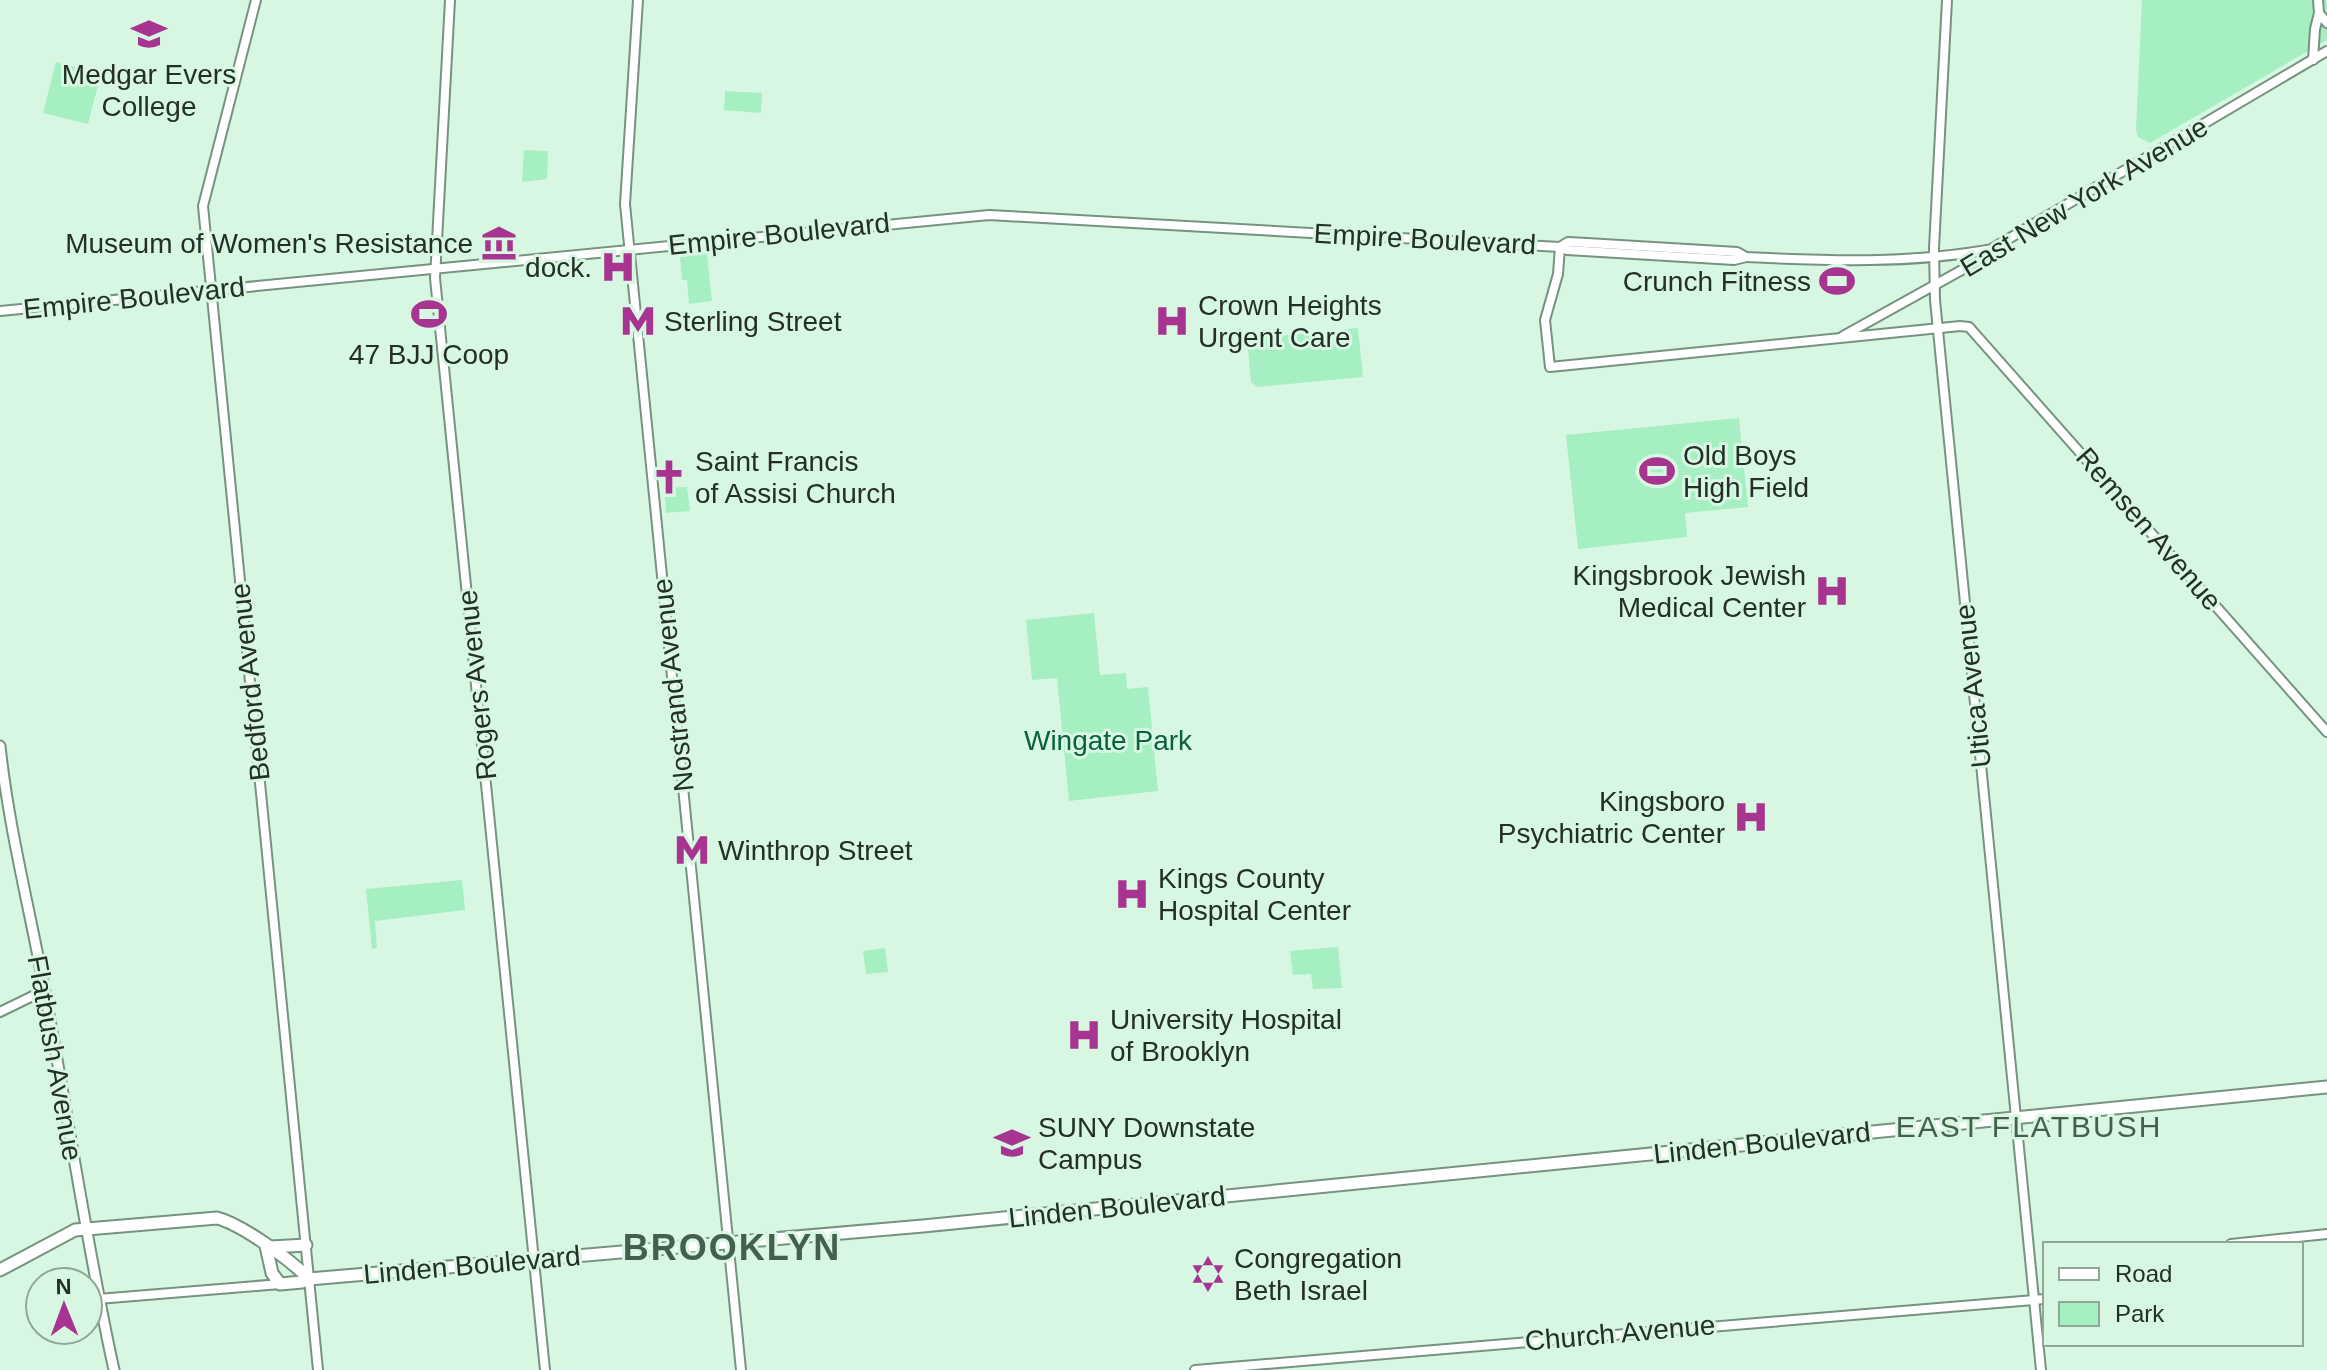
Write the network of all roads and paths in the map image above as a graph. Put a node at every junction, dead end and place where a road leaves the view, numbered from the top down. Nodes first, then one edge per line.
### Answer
1 (256, 0) edge
2 (450, 0) edge
3 (638, 0) edge
4 (1947, 0) edge
5 (2318, 0) edge
6 (2319, 13) junction
7 (2327, 23) edge
8 (2327, 51) edge
9 (2313, 60) junction
10 (1560, 247) junction
11 (1993, 248) junction
12 (630, 249) junction
13 (1934, 257) junction
14 (436, 268) junction
15 (1935, 284) junction
16 (211, 291) junction
17 (0, 311) edge
18 (1969, 327) joint
19 (1938, 328) junction
20 (1838, 339) junction
21 (2327, 732) edge
22 (0, 746) edge
23 (45, 990) junction
24 (0, 1012) edge
25 (2327, 1087) edge
26 (2016, 1118) junction
27 (85, 1229) junction
28 (2327, 1234) edge
29 (2250, 1242) edge
30 (728, 1243) junction
31 (306, 1245) junction
32 (266, 1246) junction
33 (534, 1260) junction
34 (92, 1266) edge
35 (0, 1270) edge
36 (309, 1279) junction
37 (280, 1284) junction
38 (104, 1299) edge
39 (2043, 1299) edge
40 (2034, 1300) junction
41 (104, 1326) edge
42 (114, 1370) edge
43 (318, 1370) edge
44 (545, 1370) edge
45 (741, 1370) edge
46 (1195, 1370) edge
47 (2041, 1370) edge

1 - 16 main road, Bedford Avenue
2 - 14 main road, Rogers Avenue
3 - 12 main road, Nostrand Avenue
4 - 13 main road, Utica Avenue
5 - 6 main road
6 - 7 main road
6 - 9 main road
8 - 9 main road, East New York Avenue
9 - 11 main road, East New York Avenue
10 - 12 main road, Empire Boulevard
10 - 13 main road, Empire Boulevard
10 - 20 main road, East New York Avenue
11 - 13 main road, Empire Boulevard
11 - 15 main road, East New York Avenue
12 - 14 main road, Empire Boulevard
12 - 30 main road, Nostrand Avenue
13 - 15 main road, Utica Avenue
14 - 16 main road, Empire Boulevard
14 - 33 main road, Rogers Avenue
15 - 19 main road, Utica Avenue
15 - 20 main road, East New York Avenue
16 - 17 main road, Empire Boulevard
16 - 31 main road, Bedford Avenue
18 - 19 main road, East New York Avenue
18 - 21 main road, Remsen Avenue
19 - 20 main road, East New York Avenue
19 - 26 main road, Utica Avenue
22 - 23 main road, Flatbush Avenue
23 - 24 main road
23 - 27 main road, Flatbush Avenue
25 - 26 highway, Linden Boulevard
26 - 30 highway, Linden Boulevard
26 - 40 main road, Utica Avenue
27 - 32 highway
27 - 34 main road, Flatbush Avenue
27 - 35 highway
28 - 29 main road
30 - 33 highway, Linden Boulevard
30 - 45 main road, Nostrand Avenue
31 - 32 highway
31 - 36 main road, Bedford Avenue
32 - 36 highway
32 - 37 highway
33 - 36 highway, Linden Boulevard
33 - 44 main road, Rogers Avenue
36 - 37 highway, Linden Boulevard
36 - 43 main road, Bedford Avenue
37 - 38 main road, Linden Boulevard
39 - 40 main road, Church Avenue
40 - 46 main road, Church Avenue
40 - 47 main road, Utica Avenue
41 - 42 main road, Flatbush Avenue

